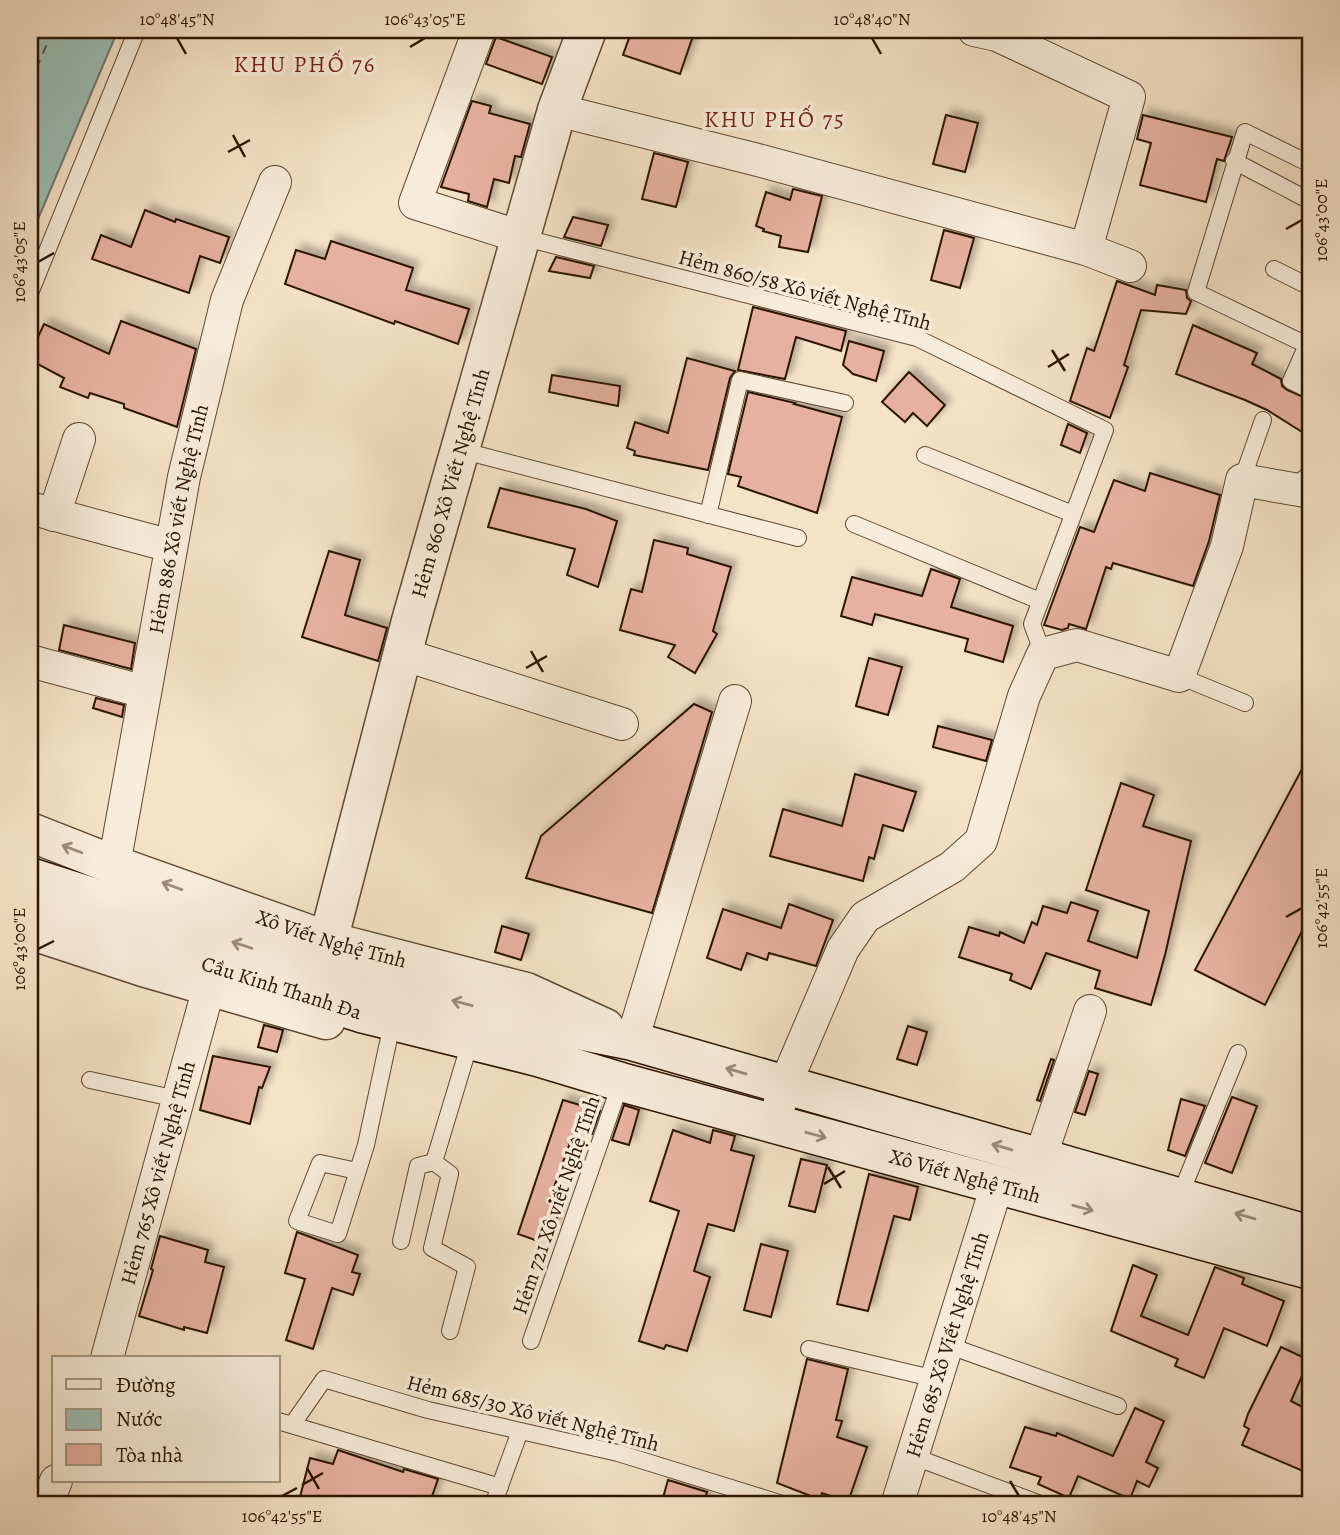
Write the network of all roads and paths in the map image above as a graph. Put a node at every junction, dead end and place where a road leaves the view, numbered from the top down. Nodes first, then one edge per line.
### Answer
1 (137, 30) edge
2 (479, 30) edge
3 (587, 30) edge
4 (990, 32) edge
5 (557, 110) junction
6 (1234, 161) junction
7 (1310, 164) edge
8 (275, 182) dead end
9 (1310, 201) edge
10 (521, 237) junction
11 (1086, 249) junction
12 (1130, 266) dead end
13 (1274, 269) dead end
14 (1310, 287) edge
15 (30, 293) edge
16 (1310, 390) edge
17 (845, 402) dead end
18 (1263, 420) dead end
19 (79, 439) dead end
20 (460, 450) junction
21 (925, 455) dead end
22 (1242, 480) junction
23 (1310, 484) edge
24 (42, 512) edge
25 (1073, 514) junction
26 (708, 515) junction
27 (854, 524) dead end
28 (798, 538) dead end
29 (171, 546) junction
30 (1040, 601) junction
31 (402, 654) junction
32 (1043, 654) junction
33 (30, 661) edge
34 (1179, 676) junction
35 (145, 692) junction
36 (734, 701) dead end
37 (1245, 703) dead end
38 (622, 724) dead end
39 (30, 832) edge
40 (114, 865) junction
41 (30, 877) edge
42 (30, 908) edge
43 (30, 930) edge
44 (328, 941) junction
45 (209, 987) junction
46 (1090, 1011) dead end
47 (528, 1020) joint
48 (389, 1038) junction
49 (632, 1041) junction
50 (1238, 1053) dead end
51 (538, 1057) joint
52 (465, 1059) junction
53 (90, 1080) dead end
54 (621, 1082) junction
55 (785, 1085) junction
56 (177, 1099) junction
57 (774, 1124) junction
58 (1040, 1158) junction
59 (434, 1161) junction
60 (357, 1171) junction
61 (997, 1185) junction
62 (1179, 1198) junction
63 (1310, 1235) edge
64 (401, 1241) dead end
65 (1310, 1270) edge
66 (450, 1331) dead end
67 (531, 1341) dead end
68 (947, 1345) junction
69 (809, 1349) dead end
70 (108, 1356) edge
71 (936, 1379) junction
72 (1118, 1405) dead end
73 (285, 1423) edge
74 (520, 1431) junction
75 (912, 1456) junction
76 (56, 1482) edge
77 (500, 1499) edge
78 (46, 1505) edge
79 (786, 1505) edge
80 (897, 1505) edge
81 (1043, 1505) edge

1 - 15 lane
2 - 10 street
3 - 5 main road, Hẻm 860 Xô Viết Nghệ Tĩnh
4 - 11 street
5 - 10 main road, Hẻm 860 Xô Viết Nghệ Tĩnh
5 - 11 street
6 - 7 lane
6 - 9 lane
6 - 16 lane
8 - 29 street, Hẻm 886 Xô viết Nghệ Tĩnh
10 - 20 main road, Hẻm 860 Xô Viết Nghệ Tĩnh
10 - 25 lane, Hẻm 860/58 Xô viết Nghệ Tĩnh
11 - 12 street
13 - 14 lane
17 - 26 lane
18 - 22 lane
19 - 24 street
20 - 26 lane
20 - 31 main road, Hẻm 860 Xô Viết Nghệ Tĩnh
21 - 25 lane
22 - 23 street
22 - 34 street
24 - 29 street
25 - 30 lane
26 - 28 lane
27 - 30 lane
29 - 35 street, Hẻm 886 Xô viết Nghệ Tĩnh
30 - 32 lane
31 - 38 street
31 - 44 main road, Hẻm 860 Xô Viết Nghệ Tĩnh
32 - 34 street
32 - 55 street
33 - 35 street
34 - 37 lane
35 - 40 street, Hẻm 886 Xô viết Nghệ Tĩnh
36 - 49 street
40 -> 39 main road, Xô Viết Nghệ Tĩnh
44 -> 40 main road, Xô Viết Nghệ Tĩnh
47 -> 41 main road, Cầu Kinh Thanh Đa
42 - 51 main road, Cầu Kinh Thanh Đa
43 - 45 main road, Xô Viết Nghệ Tĩnh
44 - 49 main road, Xô Viết Nghệ Tĩnh
45 - 48 main road, Xô Viết Nghệ Tĩnh
45 - 56 street, Hẻm 765 Xô viết Nghệ Tĩnh
46 - 58 street
47 - 49 main road, Xô Viết Nghệ Tĩnh
48 - 52 main road, Xô Viết Nghệ Tĩnh
48 - 60 lane
55 -> 49 main road, Xô Viết Nghệ Tĩnh
50 - 62 lane
51 - 54 main road, Xô Viết Nghệ Tĩnh
52 - 54 main road, Xô Viết Nghệ Tĩnh
52 - 59 lane
53 - 56 lane
54 - 57 main road, Xô Viết Nghệ Tĩnh
54 - 67 lane, Hẻm 721 Xô viết Nghệ Tĩnh
55 - 57 street
58 -> 55 main road, Xô Viết Nghệ Tĩnh
56 - 70 street, Hẻm 765 Xô viết Nghệ Tĩnh
57 -> 61 main road, Xô Viết Nghệ Tĩnh
58 - 62 main road, Xô Viết Nghệ Tĩnh
59 - 64 lane
59 - 66 lane
60 - 60 lane
61 -> 65 main road, Xô Viết Nghệ Tĩnh
61 - 68 street, Hẻm 685 Xô Viết Nghệ Tĩnh
63 -> 62 main road, Xô Viết Nghệ Tĩnh
68 - 71 street, Hẻm 685 Xô Viết Nghệ Tĩnh
68 - 72 lane
69 - 71 lane
71 - 75 street, Hẻm 685 Xô Viết Nghệ Tĩnh
73 - 74 lane, Hẻm 685/30 Xô viết Nghệ Tĩnh
73 - 77 lane, Hẻm 685/30 Xô viết Nghệ Tĩnh
74 - 77 lane
74 - 79 lane, Hẻm 685/30 Xô viết Nghệ Tĩnh
75 - 80 street, Hẻm 685 Xô Viết Nghệ Tĩnh
75 - 81 lane
76 - 78 street

